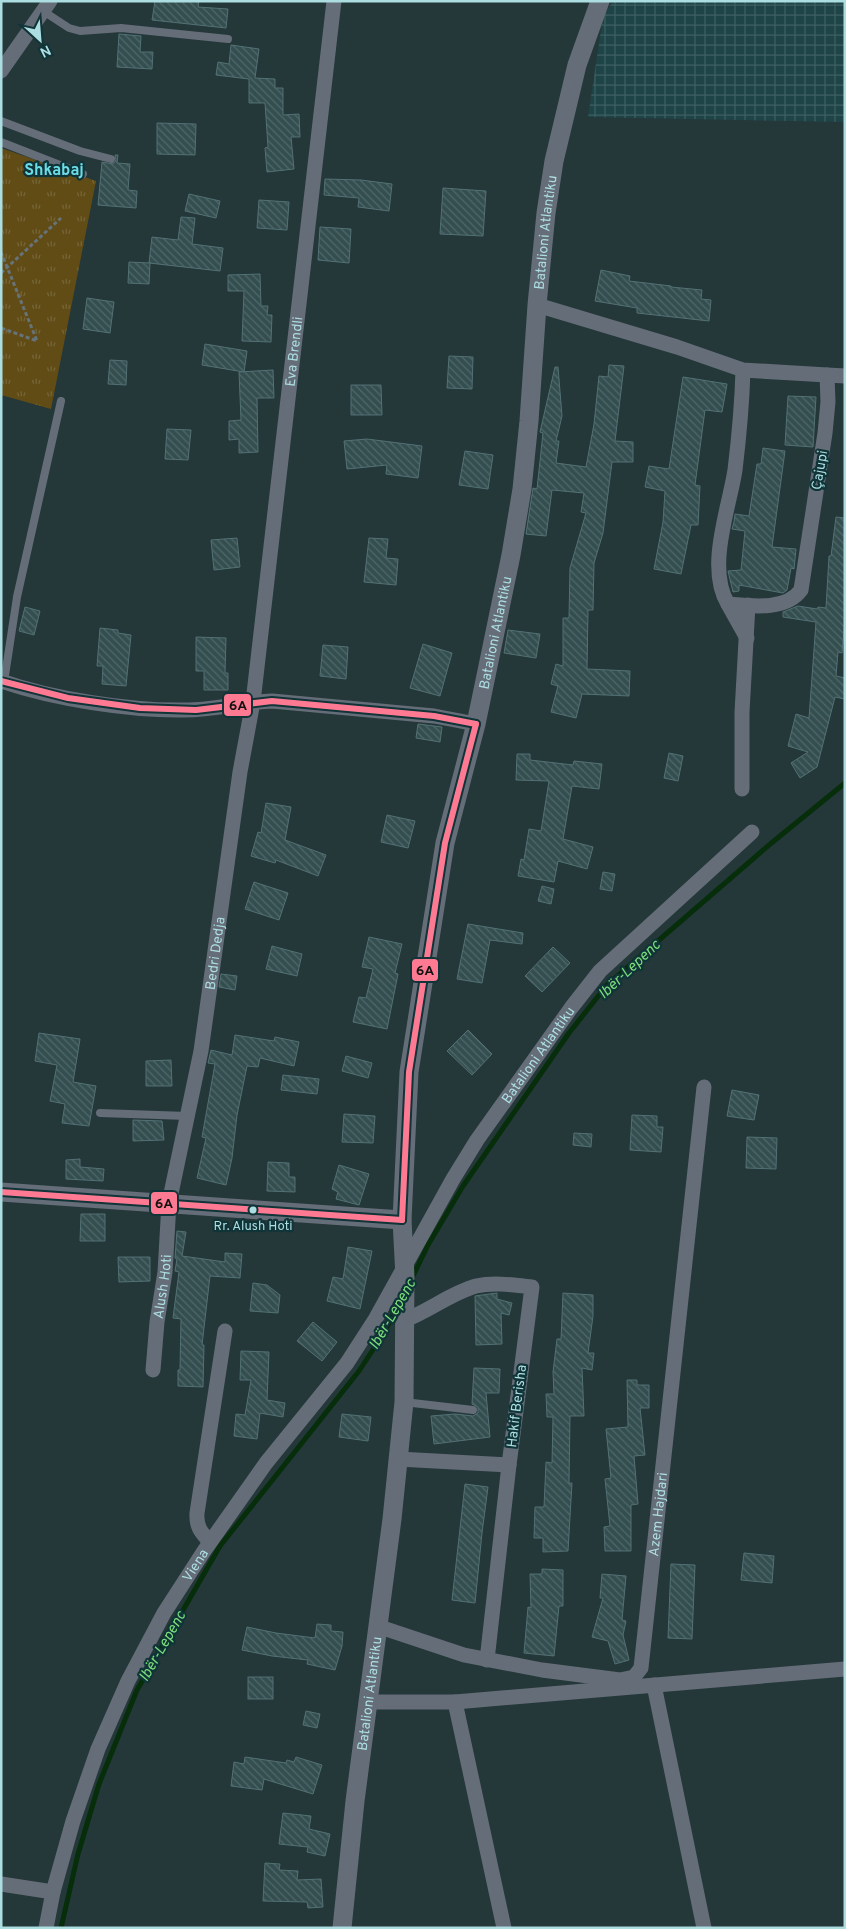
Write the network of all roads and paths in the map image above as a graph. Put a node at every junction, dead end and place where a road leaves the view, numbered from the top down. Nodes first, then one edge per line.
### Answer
1 (334, 1) edge
2 (600, 1) edge
3 (47, 6) edge
4 (228, 39) dead end
5 (1, 71) edge
6 (1, 121) edge
7 (1, 142) edge
8 (111, 159) dead end
9 (83, 174) dead end
10 (61, 218) dead end
11 (1, 252) edge
12 (8, 268) junction
13 (1, 273) edge
14 (537, 305) junction
15 (1, 328) edge
16 (743, 370) junction
17 (828, 375) junction
18 (845, 376) edge
19 (61, 401) dead end
20 (728, 604) junction
21 (748, 606) junction
22 (747, 638) junction
23 (2, 685) edge
24 (253, 702) junction
25 (476, 724) junction
26 (742, 789) dead end
27 (752, 832) dead end
28 (704, 1087) dead end
29 (100, 1113) dead end
30 (187, 1116) junction
31 (1, 1192) edge
32 (169, 1203) junction
33 (402, 1220) junction
34 (405, 1272) junction
35 (405, 1320) junction
36 (225, 1331) dead end
37 (153, 1370) dead end
38 (404, 1402) junction
39 (474, 1410) dead end
40 (398, 1459) junction
41 (509, 1465) junction
42 (210, 1542) junction
43 (377, 1626) junction
44 (487, 1660) junction
45 (845, 1670) edge
46 (654, 1685) junction
47 (366, 1702) junction
48 (455, 1702) junction
49 (1, 1884) edge
50 (53, 1892) junction
51 (46, 1928) edge
52 (342, 1928) edge
53 (504, 1928) edge
54 (704, 1928) edge

1 - 24 street, Eva Brendli
2 - 14 street, Batalioni Atlantiku
3 - 4 lane
3 - 5 street
6 - 8 lane
7 - 9 lane
10 - 12 path
11 - 12 path
12 - 13 path
12 - 15 path
14 - 16 street
14 - 25 street, Batalioni Atlantiku
16 - 17 street
16 - 20 street
17 - 18 street
17 - 21 street, Çajupi
19 - 23 lane
20 - 21 street, Çajupi
20 - 22 street
21 - 22 street
22 - 26 street
23 - 24 street
24 - 25 street
24 - 30 street, Bedri Dedja
25 - 33 street, Batalioni Atlantiku
27 - 34 street, Batalioni Atlantiku
28 - 44 street, Azem Hajdari
29 - 30 lane
30 - 32 street, Bedri Dedja
31 - 32 street
32 - 33 street
32 - 37 street, Alush Hoti
33 - 34 street, Batalioni Atlantiku
34 - 35 street, Batalioni Atlantiku
34 - 42 street, Viena
35 - 38 street, Batalioni Atlantiku
35 - 41 street, Hakif Berisha
36 - 42 street
38 - 39 lane
38 - 40 street, Batalioni Atlantiku
40 - 41 street
40 - 43 street, Batalioni Atlantiku
41 - 44 street, Hakif Berisha
42 - 50 street, Viena
43 - 44 street, Azem Hajdari
43 - 47 street, Batalioni Atlantiku
45 - 46 street
46 - 48 street
46 - 54 street
47 - 48 street
47 - 52 street, Batalioni Atlantiku
48 - 53 street
49 - 50 street
50 - 51 street, Viena

